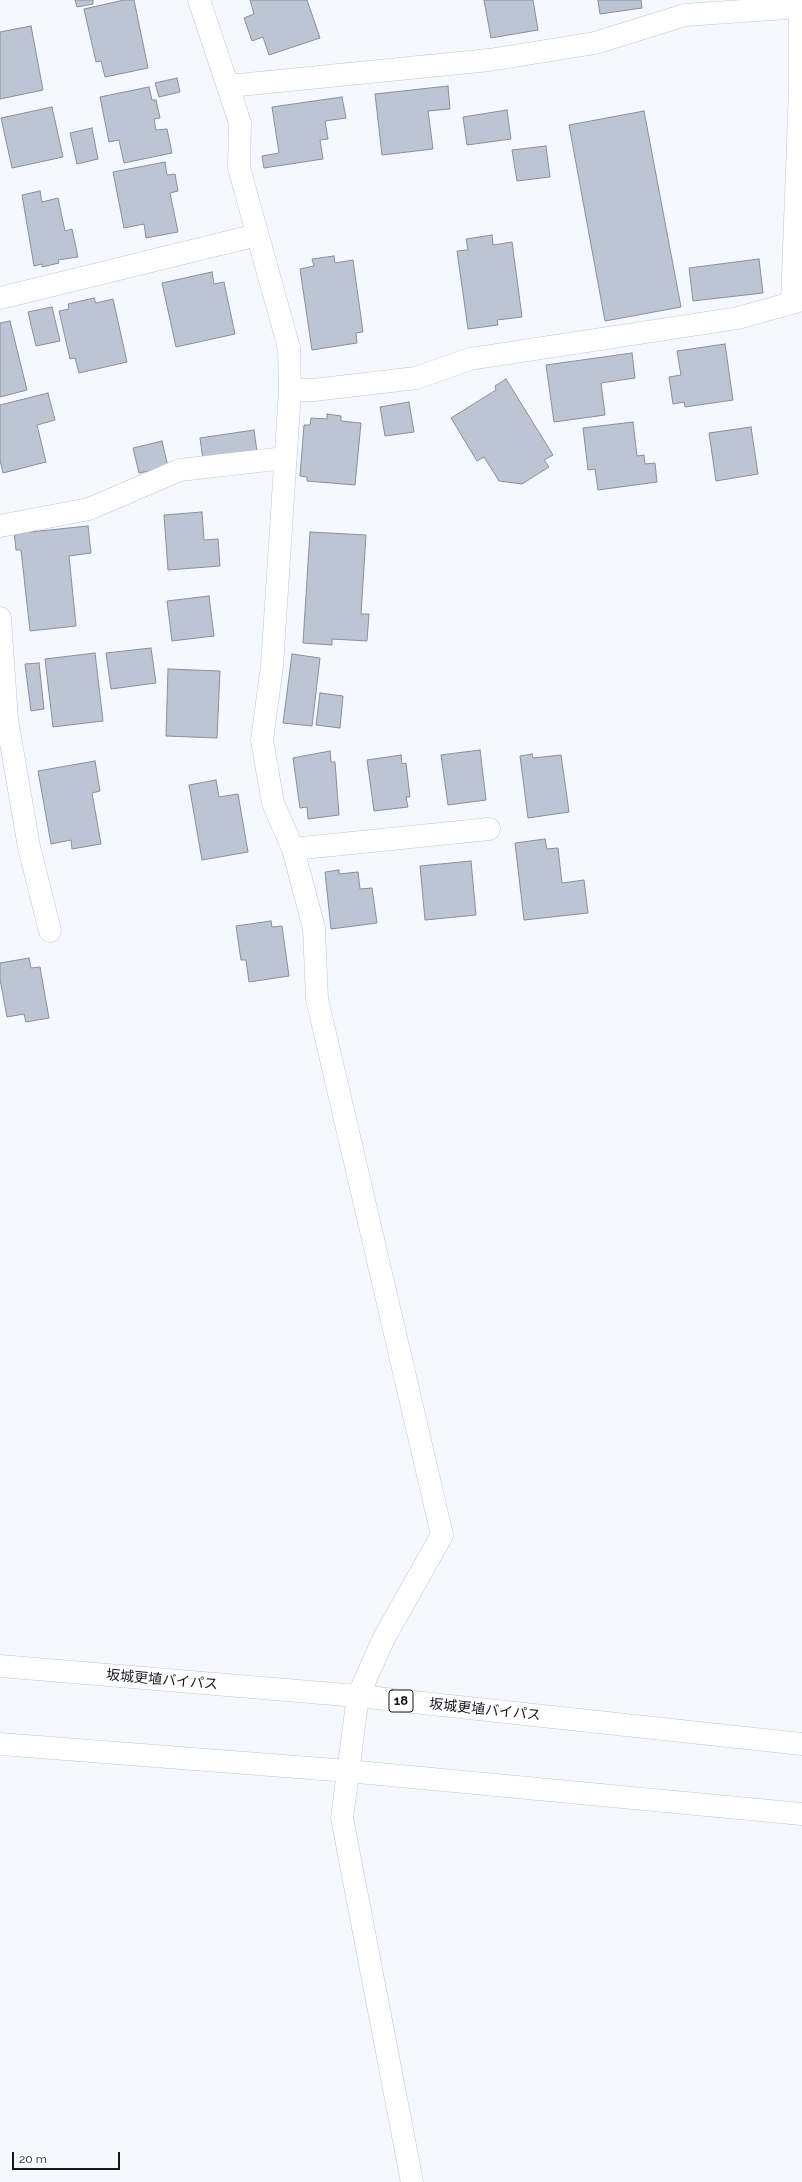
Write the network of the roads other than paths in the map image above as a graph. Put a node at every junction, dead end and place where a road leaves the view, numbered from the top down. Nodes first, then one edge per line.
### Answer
1 (199, 0) edge
2 (800, 4) edge
3 (229, 86) junction
4 (801, 89) edge
5 (257, 235) junction
6 (0, 298) edge
7 (797, 301) edge
8 (290, 390) junction
9 (286, 458) junction
10 (0, 526) edge
11 (0, 618) edge
12 (489, 829) dead end
13 (293, 849) junction
14 (50, 931) dead end
15 (0, 1666) edge
16 (358, 1696) junction
17 (0, 1744) edge
18 (802, 1744) edge
19 (348, 1771) junction
20 (802, 1814) edge
21 (412, 2182) edge

1 - 3 main road
2 - 3 main road
2 - 4 main road
3 - 5 main road
4 - 7 main road
5 - 6 main road
5 - 8 main road
7 - 8 main road
8 - 9 main road
9 - 10 main road
9 - 13 main road
11 - 14 main road
12 - 13 main road
13 - 16 main road
15 - 16 main road, 坂城更埴バイパス / 18
16 - 18 main road, 坂城更埴バイパス / 18
16 - 19 main road
17 - 19 main road
19 - 20 main road
19 - 21 main road

